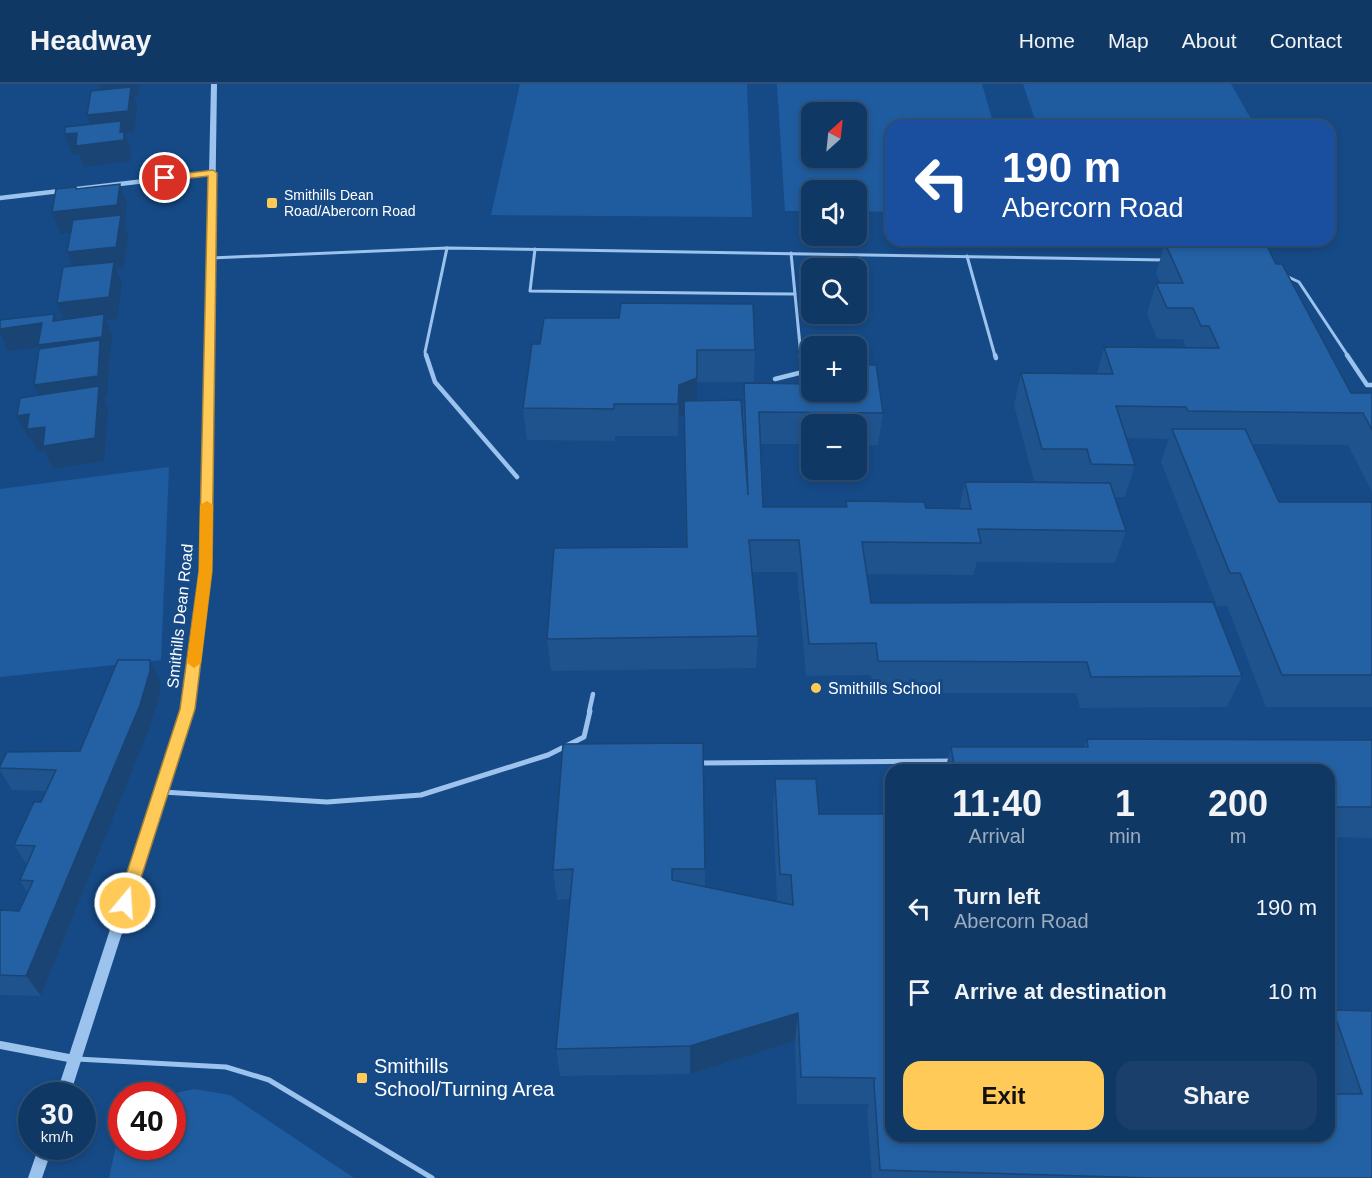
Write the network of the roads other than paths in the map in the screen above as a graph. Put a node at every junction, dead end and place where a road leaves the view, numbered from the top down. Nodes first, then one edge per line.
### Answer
1 (214, 84) edge
2 (213, 173) junction
3 (0, 198) edge
4 (447, 248) junction
5 (535, 249) junction
6 (791, 253) junction
7 (968, 256) junction
8 (211, 258) junction
9 (1175, 260) edge
10 (1278, 272) edge
11 (795, 294) junction
12 (801, 352) edge
13 (996, 358) dead end
14 (801, 372) edge
15 (775, 379) dead end
16 (1372, 386) edge
17 (517, 477) dead end
18 (593, 694) dead end
19 (568, 746) junction
20 (577, 751) edge
21 (962, 761) edge
22 (691, 763) edge
23 (161, 792) junction
24 (0, 1045) edge
25 (74, 1059) junction
26 (67, 1082) edge
27 (41, 1160) edge
28 (35, 1178) edge
29 (432, 1178) edge

1 - 2 street, Smithills Dean Road
2 - 3 street
2 - 8 street, Smithills Dean Road
4 - 5 lane
4 - 8 lane
4 - 17 lane
5 - 6 lane
5 - 11 lane
6 - 7 lane
6 - 11 lane
7 - 9 lane
7 - 13 lane
8 - 23 street, Smithills Dean Road
10 - 16 lane
11 - 12 lane
14 - 15 lane
18 - 19 lane
19 - 20 lane
19 - 23 lane
21 - 22 lane
23 - 25 street, Smithills Dean Road
24 - 25 street
25 - 26 street, Smithills Dean Road
25 - 29 lane
27 - 28 street

